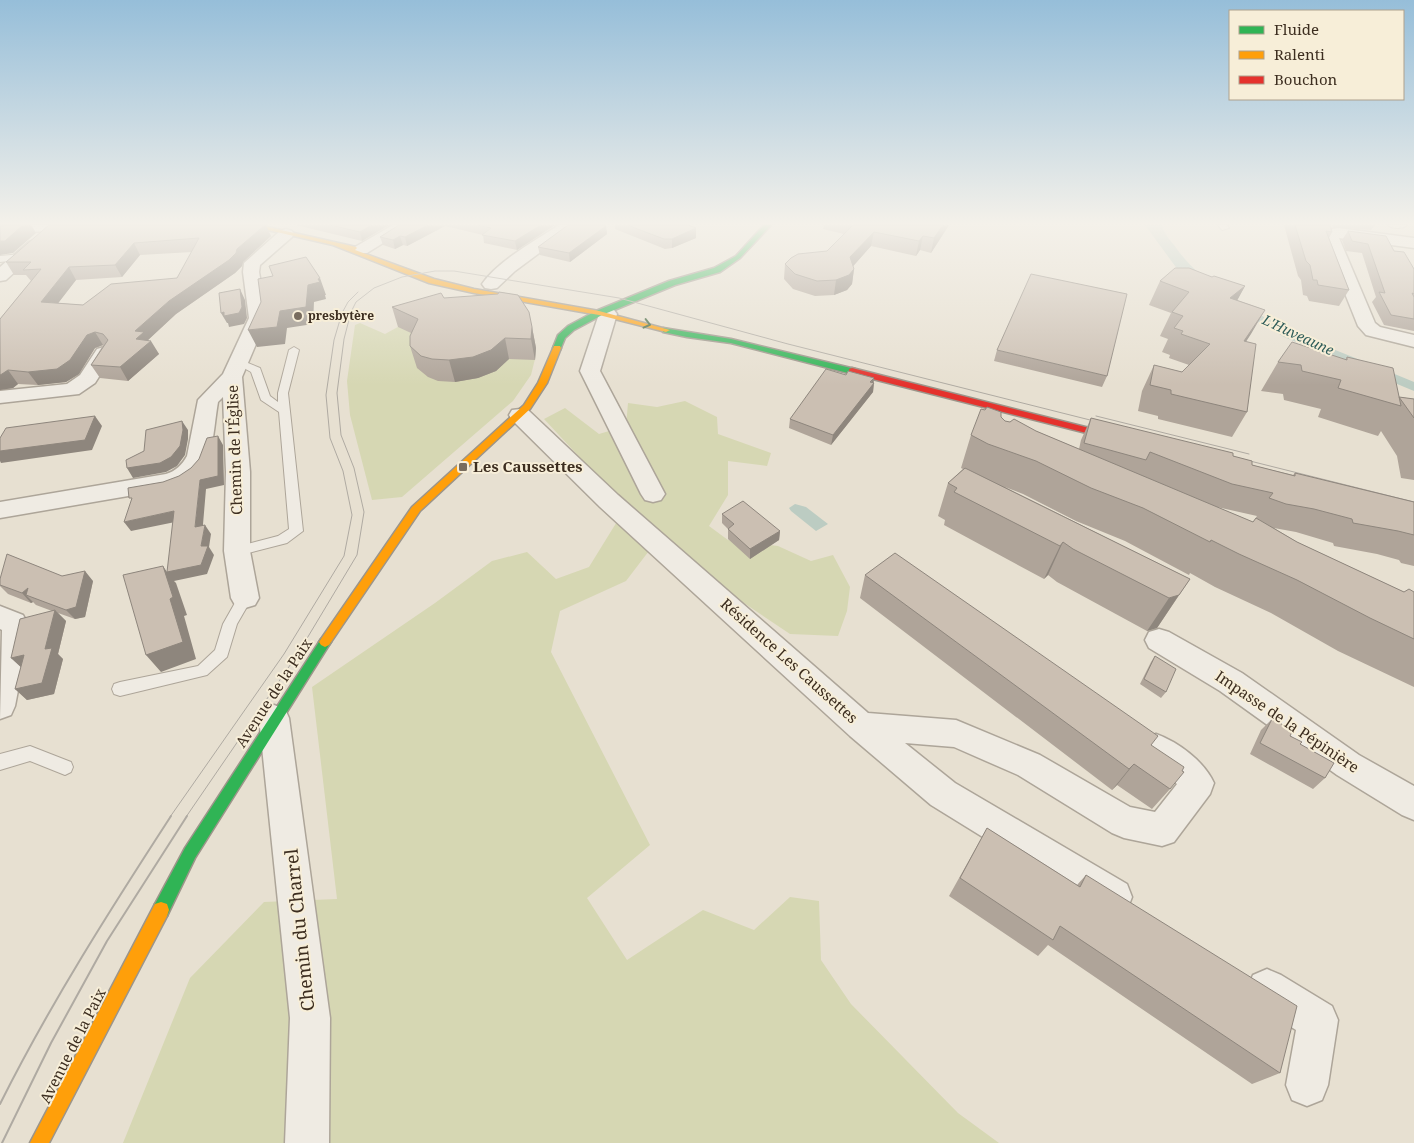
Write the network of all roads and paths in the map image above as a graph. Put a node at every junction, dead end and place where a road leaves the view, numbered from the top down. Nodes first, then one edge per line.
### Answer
1 (252, 278) edge
2 (427, 278) edge
3 (458, 278) edge
4 (497, 278) edge
5 (685, 278) edge
6 (1347, 278) edge
7 (491, 284) junction
8 (608, 311) junction
9 (1414, 341) edge
10 (294, 350) dead end
11 (104, 352) edge
12 (235, 370) junction
13 (0, 397) edge
14 (284, 410) junction
15 (1013, 411) junction
16 (520, 415) junction
17 (1007, 426) edge
18 (1134, 442) edge
19 (653, 494) dead end
20 (0, 510) edge
21 (237, 552) junction
22 (245, 598) joint
23 (0, 617) edge
24 (1159, 640) dead end
25 (120, 689) dead end
26 (0, 706) edge
27 (274, 718) junction
28 (860, 726) junction
29 (1137, 735) edge
30 (0, 762) edge
31 (64, 767) dead end
32 (1414, 804) edge
33 (1139, 912) edge
34 (1242, 974) edge
35 (1307, 1085) dead end
36 (39, 1143) edge
37 (308, 1143) edge

1 - 12 street, Chemin de l'Église
2 - 8 main road
3 - 7 main road
4 - 7 street
5 - 8 main road, Avenue de la Paix
6 - 9 street
7 - 8 main road
8 - 15 main road
8 - 16 main road, Avenue de la Paix
8 - 19 street
10 - 14 lane
11 - 13 street
12 - 14 lane
12 - 20 street
12 - 21 street, Chemin de l'Église
14 - 21 lane
15 - 17 lane
15 - 18 main road
16 - 27 main road, Avenue de la Paix
16 - 28 street, Résidence Les Caussettes
21 - 22 street, Chemin de l'Église
22 - 25 lane
23 - 26 street
24 - 32 street, Impasse de la Pépinière
27 - 36 main road, Avenue de la Paix
27 - 37 street, Chemin du Charrel
28 - 29 street, Résidence Les Caussettes
28 - 33 street
30 - 31 lane
34 - 35 street

